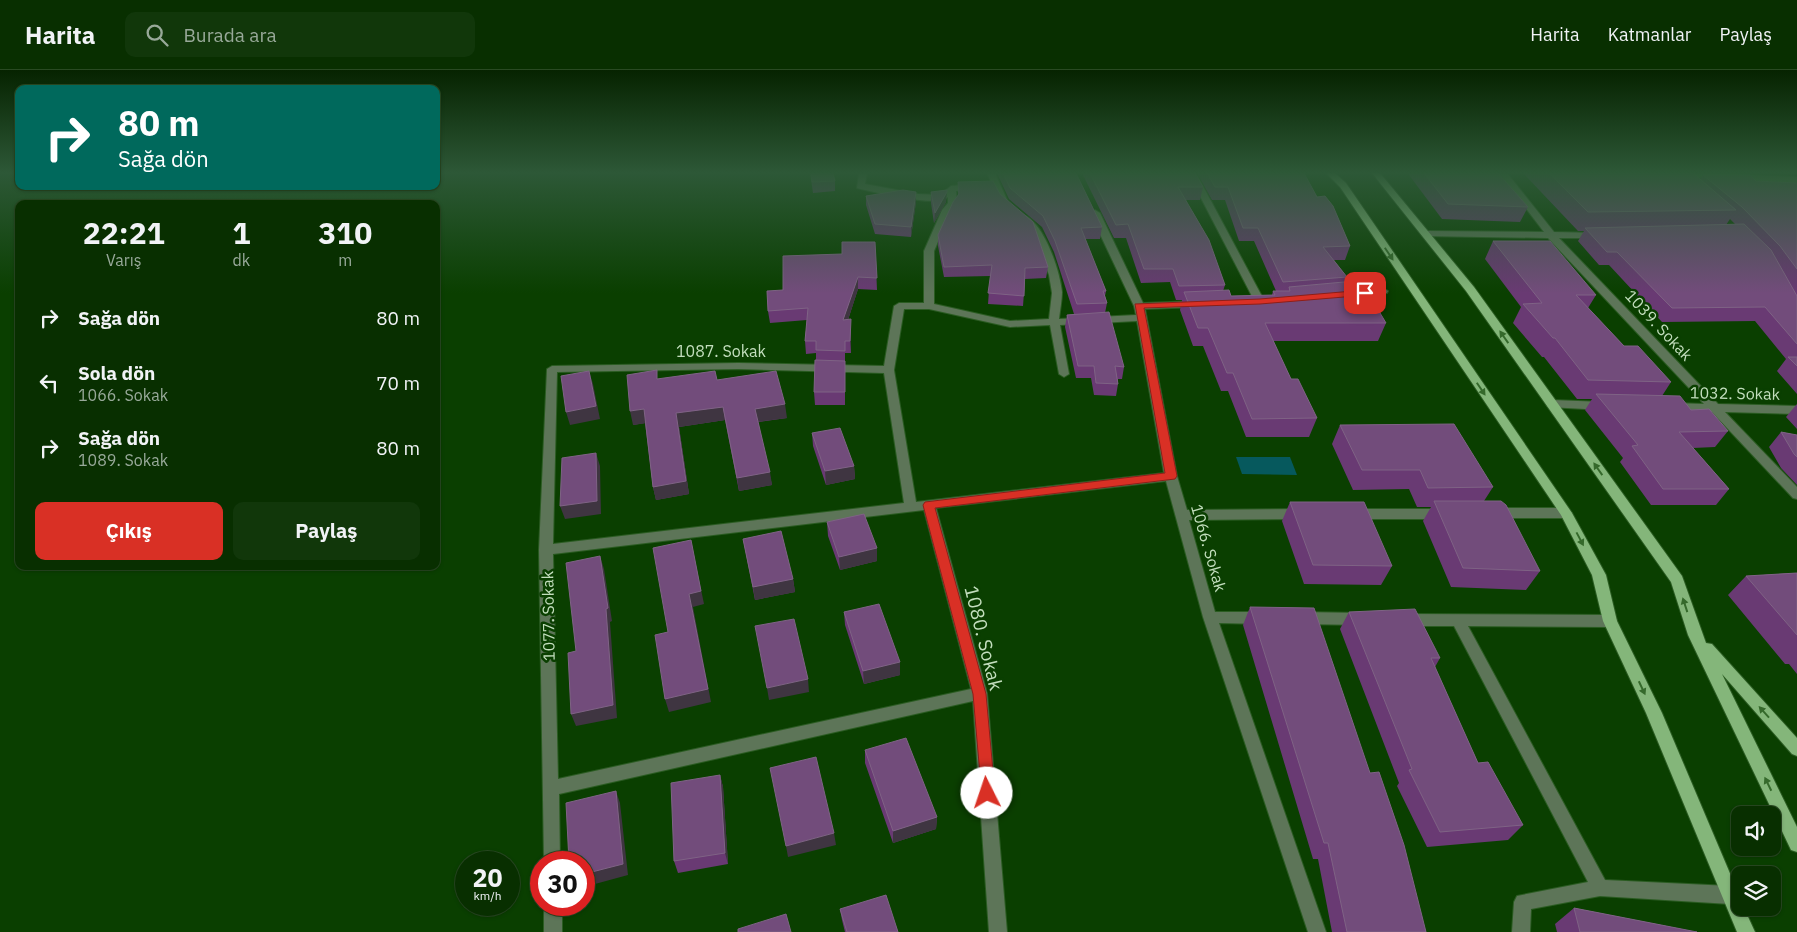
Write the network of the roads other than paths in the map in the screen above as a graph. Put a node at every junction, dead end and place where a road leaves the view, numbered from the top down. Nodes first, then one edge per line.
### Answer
1 (946, 213) edge
2 (1019, 213) edge
3 (1095, 213) edge
4 (1213, 213) edge
5 (1362, 213) edge
6 (1409, 213) edge
7 (1534, 213) edge
8 (1426, 234) junction
9 (1611, 235) edge
10 (1552, 236) junction
11 (1383, 291) dead end
12 (1345, 294) edge
13 (1260, 301) edge
14 (1213, 303) edge
15 (929, 306) junction
16 (1140, 312) junction
17 (1054, 320) junction
18 (552, 369) joint
19 (889, 370) junction
20 (1064, 374) dead end
21 (1552, 404) junction
22 (1619, 406) edge
23 (1658, 407) edge
24 (1716, 408) junction
25 (1797, 410) edge
26 (1171, 476) junction
27 (1797, 494) edge
28 (929, 505) junction
29 (911, 508) junction
30 (1566, 513) junction
31 (1320, 514) edge
32 (1340, 514) edge
33 (1458, 514) edge
34 (1478, 514) edge
35 (1182, 515) junction
36 (546, 550) junction
37 (1210, 617) junction
38 (1458, 620) junction
39 (1610, 621) junction
40 (1696, 635) junction
41 (980, 694) junction
42 (1797, 749) edge
43 (551, 788) junction
44 (1797, 844) edge
45 (552, 851) edge
46 (1600, 888) junction
47 (1730, 895) junction
48 (553, 916) edge
49 (553, 932) edge
50 (998, 932) edge
51 (1317, 932) edge
52 (1521, 932) edge
53 (1746, 932) edge

1 - 15 street
2 - 17 street
3 - 16 street, 1066. Sokak
4 - 13 street
5 -> 30 main road
6 - 8 main road
7 - 10 street, 1039. Sokak
8 - 10 street
21 -> 8 main road
9 - 10 street
10 - 24 street, 1039. Sokak
11 - 12 street
14 - 16 street
15 - 17 street
15 - 19 street
16 - 17 street
16 - 26 street, 1066. Sokak
17 - 20 street
18 - 19 street, 1087. Sokak
18 - 36 street, 1077. Sokak
19 - 29 street
21 - 22 street
40 -> 21 main road
23 - 24 street, 1032. Sokak
24 - 25 street, 1032. Sokak
24 - 27 street, 1039. Sokak
26 - 28 street
26 - 35 street, 1066. Sokak
28 - 29 street
28 - 41 street, 1080. Sokak
29 - 36 street
30 - 34 street
30 -> 39 main road
31 - 35 street
32 - 33 street
35 - 37 street, 1066. Sokak
36 - 43 street, 1077. Sokak
37 - 38 street
37 - 51 street, 1066. Sokak
38 - 39 street
38 - 46 street
39 -> 47 main road
42 -> 40 main road
44 -> 40 main road
41 - 43 street
41 - 50 street, 1080. Sokak
43 - 45 street, 1077. Sokak
46 - 47 street
46 - 52 street
47 - 53 main road
48 - 49 street

